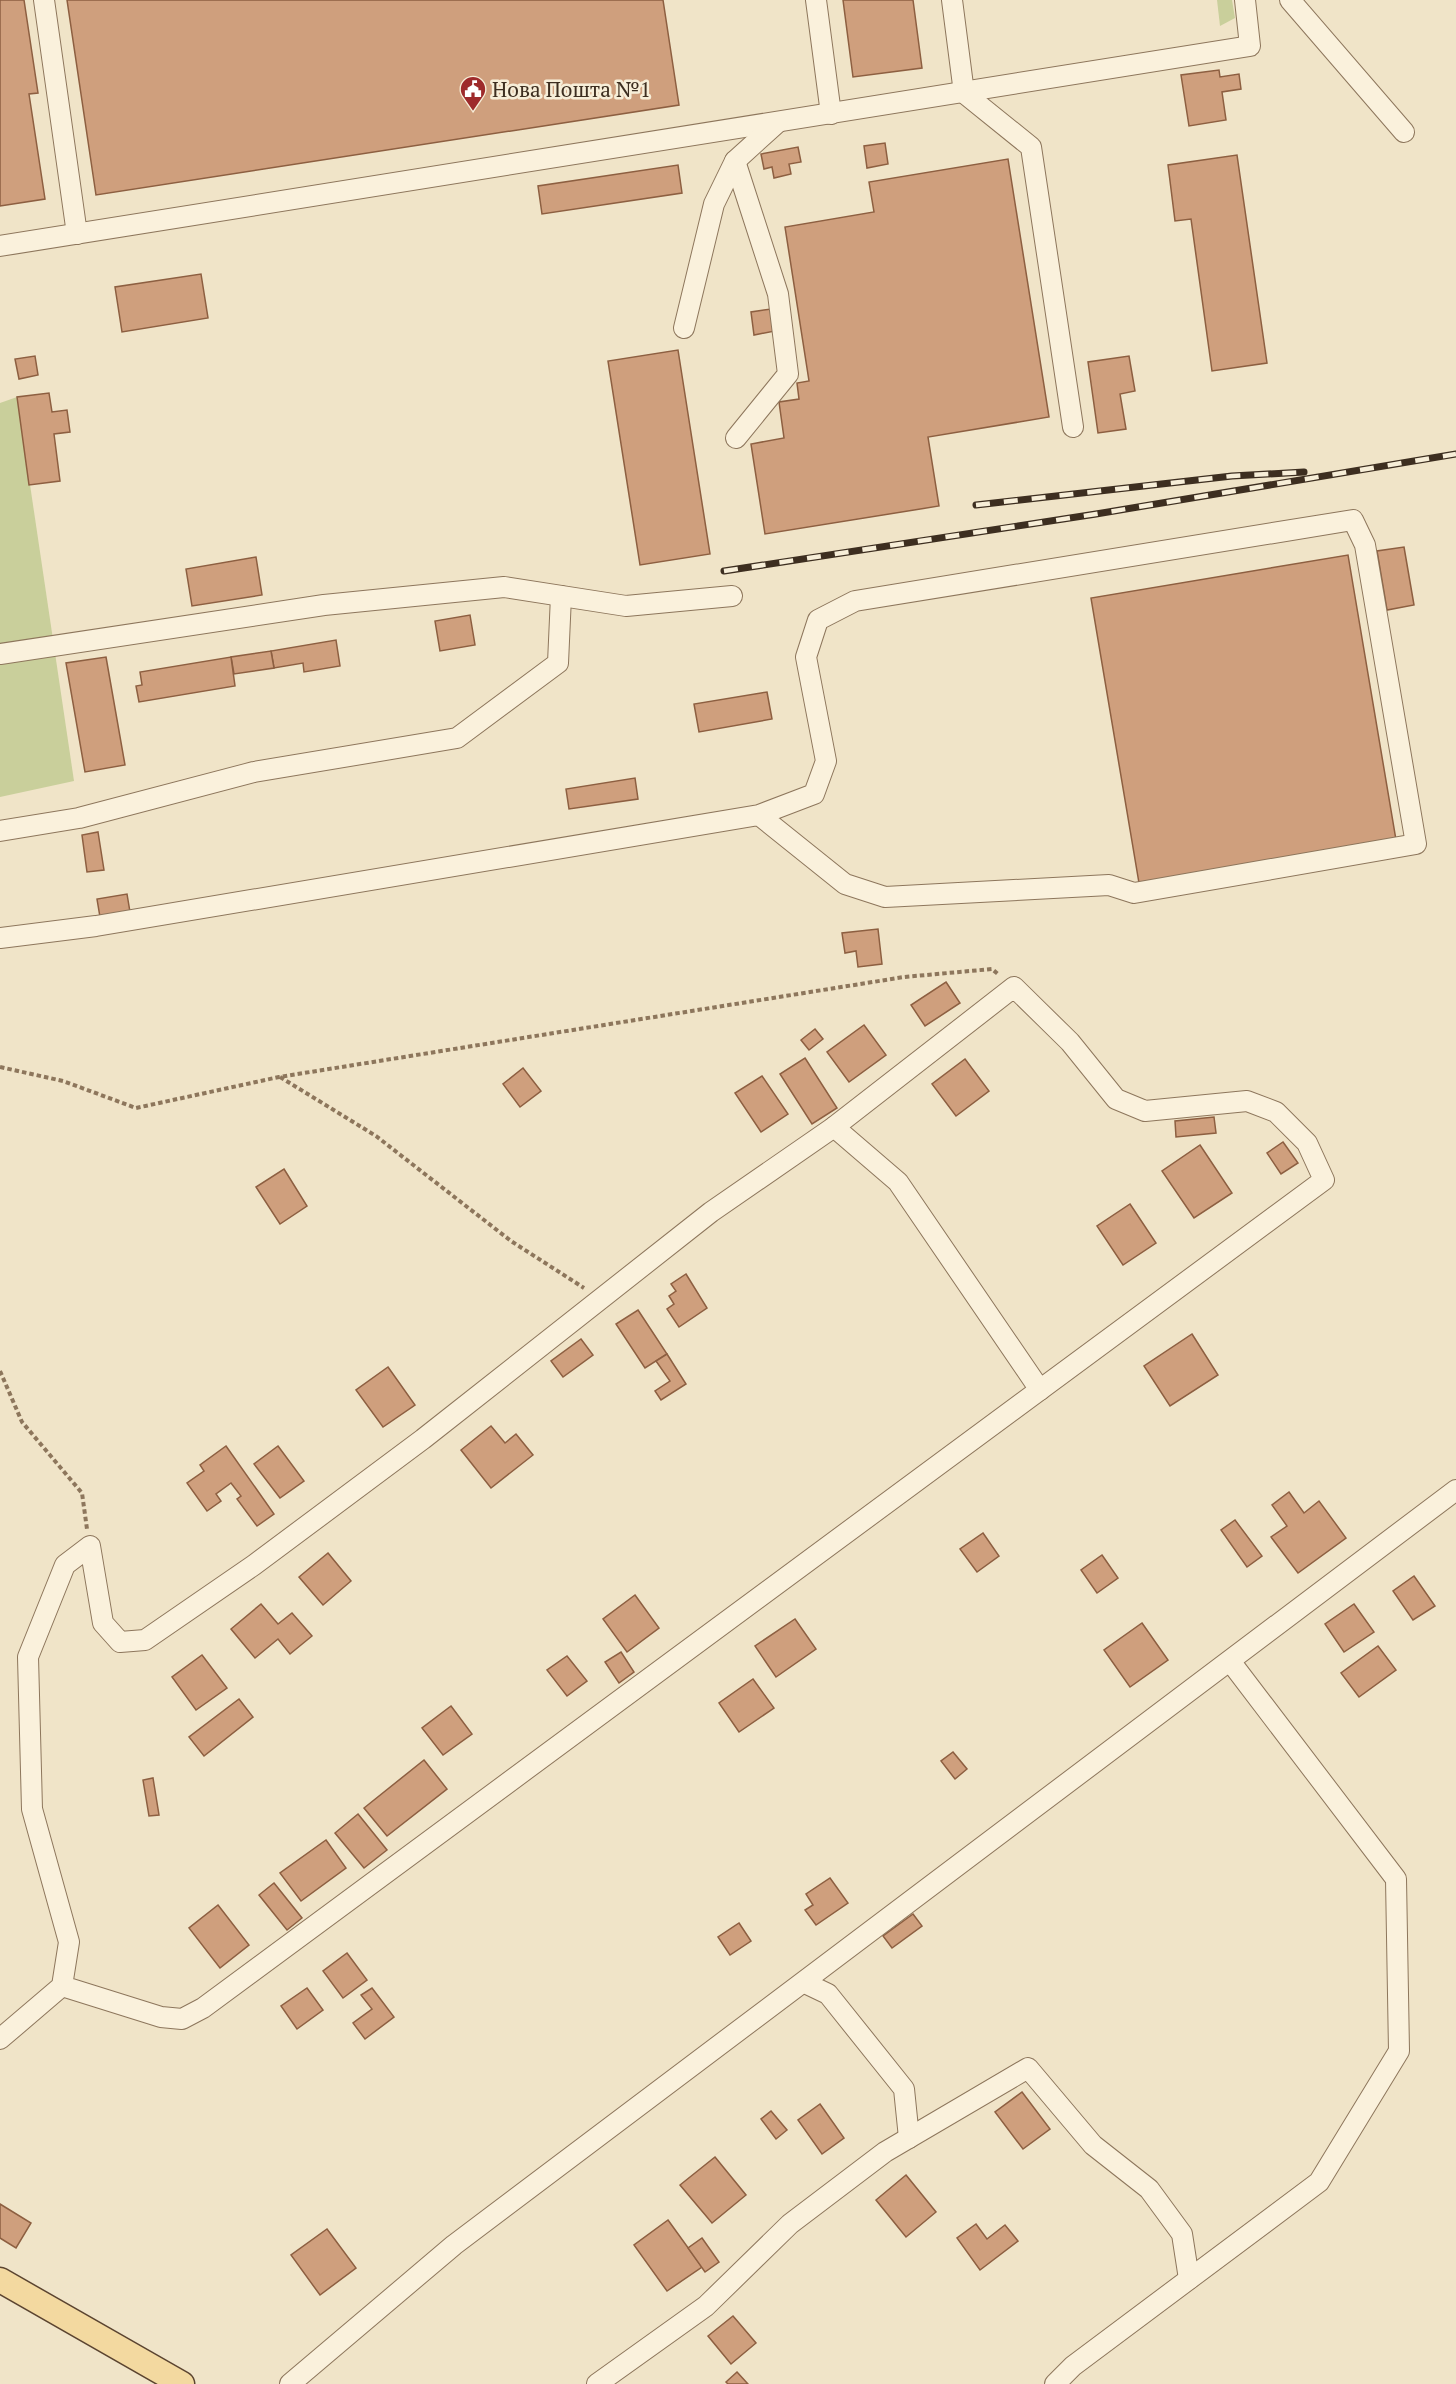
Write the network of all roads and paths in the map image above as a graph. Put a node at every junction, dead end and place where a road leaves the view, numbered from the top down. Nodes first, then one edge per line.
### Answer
1 (44, 0) edge
2 (816, 0) edge
3 (952, 0) edge
4 (1245, 0) edge
5 (1290, 0) edge
6 (964, 93) junction
7 (831, 114) junction
8 (778, 122) junction
9 (1404, 132) dead end
10 (735, 161) junction
11 (77, 234) junction
12 (0, 246) edge
13 (684, 328) dead end
14 (1073, 427) dead end
15 (736, 438) dead end
16 (561, 596) junction
17 (732, 596) dead end
18 (0, 654) edge
19 (759, 814) junction
20 (0, 831) edge
21 (0, 938) edge
22 (1014, 987) junction
23 (0, 1067) edge
24 (279, 1077) junction
25 (834, 1127) junction
26 (602, 1300) junction
27 (0, 1371) edge
28 (1040, 1390) junction
29 (1456, 1490) edge
30 (90, 1546) junction
31 (1230, 1661) junction
32 (805, 1983) junction
33 (62, 1986) junction
34 (0, 2039) edge
35 (909, 2138) junction
36 (1189, 2279) junction
37 (0, 2280) edge
38 (182, 2384) edge
39 (290, 2384) edge
40 (597, 2384) edge
41 (1054, 2384) edge

1 - 11 street
2 - 7 street
3 - 6 street
4 - 6 street
5 - 9 street
6 - 7 street
6 - 14 street
7 - 8 street
8 - 10 street
8 - 11 street
10 - 13 street
10 - 15 street
11 - 12 street
16 - 17 street
16 - 18 street
16 - 20 street
19 - 19 street
19 - 21 street
22 - 24 path
22 - 25 street
22 - 28 street
23 - 24 path
24 - 26 path
25 - 26 street
25 - 28 street
26 - 30 street
27 - 30 path
28 - 33 street
29 - 31 street
30 - 33 street
31 - 32 street
31 - 36 street
32 - 35 street
32 - 39 street
33 - 34 street
35 - 36 street
35 - 40 street
36 - 41 street
37 - 38 main road

